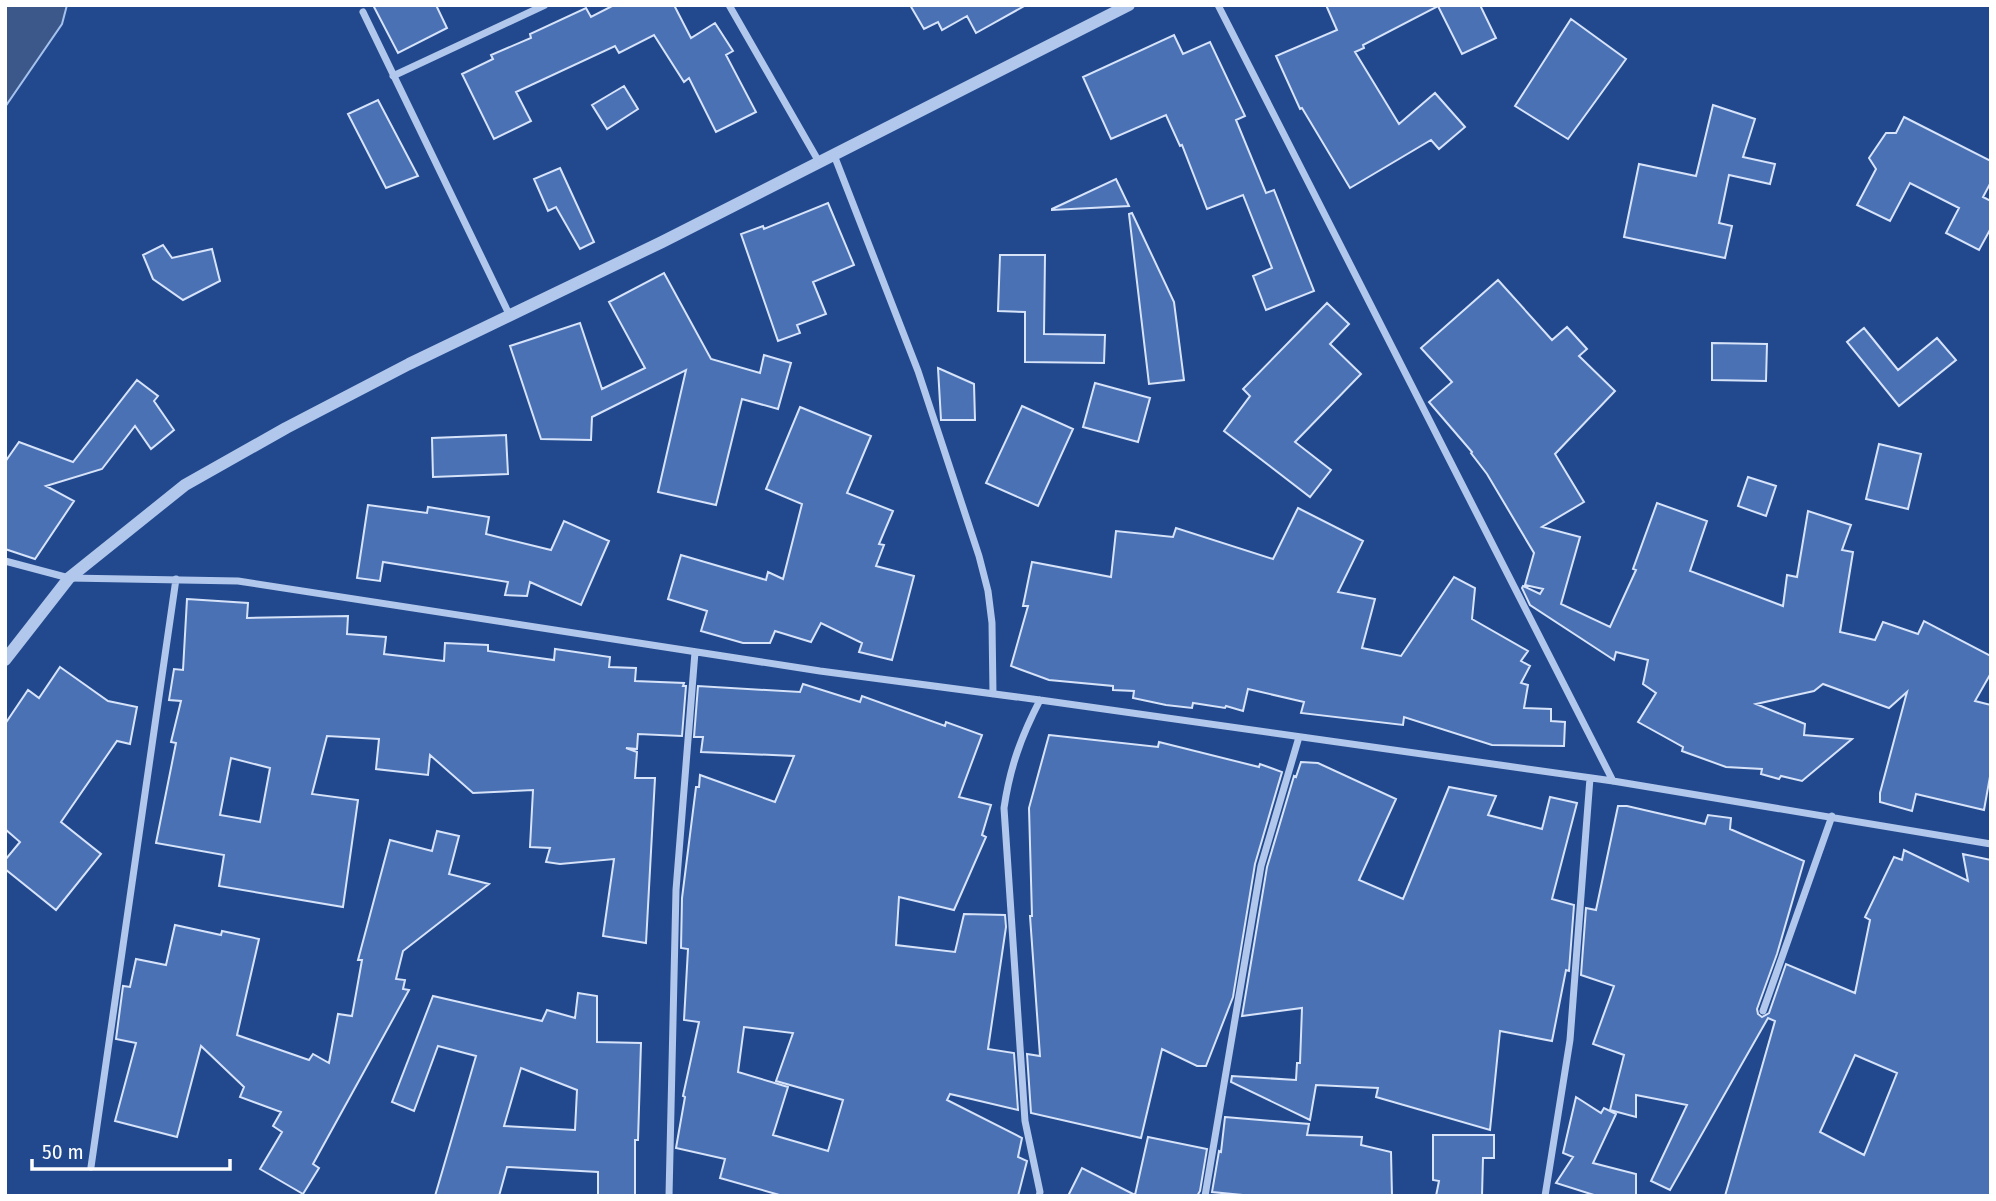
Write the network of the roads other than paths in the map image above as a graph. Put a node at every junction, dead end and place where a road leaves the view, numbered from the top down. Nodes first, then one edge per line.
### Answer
1 (545, 5) edge
2 (729, 5) edge
3 (1129, 5) edge
4 (1218, 5) edge
5 (363, 12) dead end
6 (393, 76) junction
7 (834, 155) junction
8 (819, 162) junction
9 (509, 314) junction
10 (5, 561) edge
11 (69, 578) junction
12 (176, 579) junction
13 (695, 652) junction
14 (5, 660) edge
15 (992, 694) junction
16 (1040, 700) junction
17 (1299, 737) junction
18 (1590, 778) junction
19 (1613, 781) junction
20 (1832, 816) junction
21 (1991, 844) edge
22 (1763, 1011) dead end
23 (91, 1167) dead end
24 (669, 1196) edge
25 (1039, 1196) edge
26 (1205, 1196) edge
27 (1545, 1196) edge

1 - 6 street
2 - 8 street
3 - 7 street
4 - 19 street
5 - 6 street
6 - 9 street
7 - 8 street
7 - 15 street
8 - 9 street
9 - 11 street
10 - 11 street
11 - 12 street
11 - 14 street
12 - 13 street
12 - 23 street
13 - 15 street
13 - 24 street
15 - 16 street
16 - 17 street
16 - 25 street
17 - 18 street
17 - 26 street
18 - 19 street
18 - 27 street
19 - 20 street
20 - 21 street
20 - 22 street

